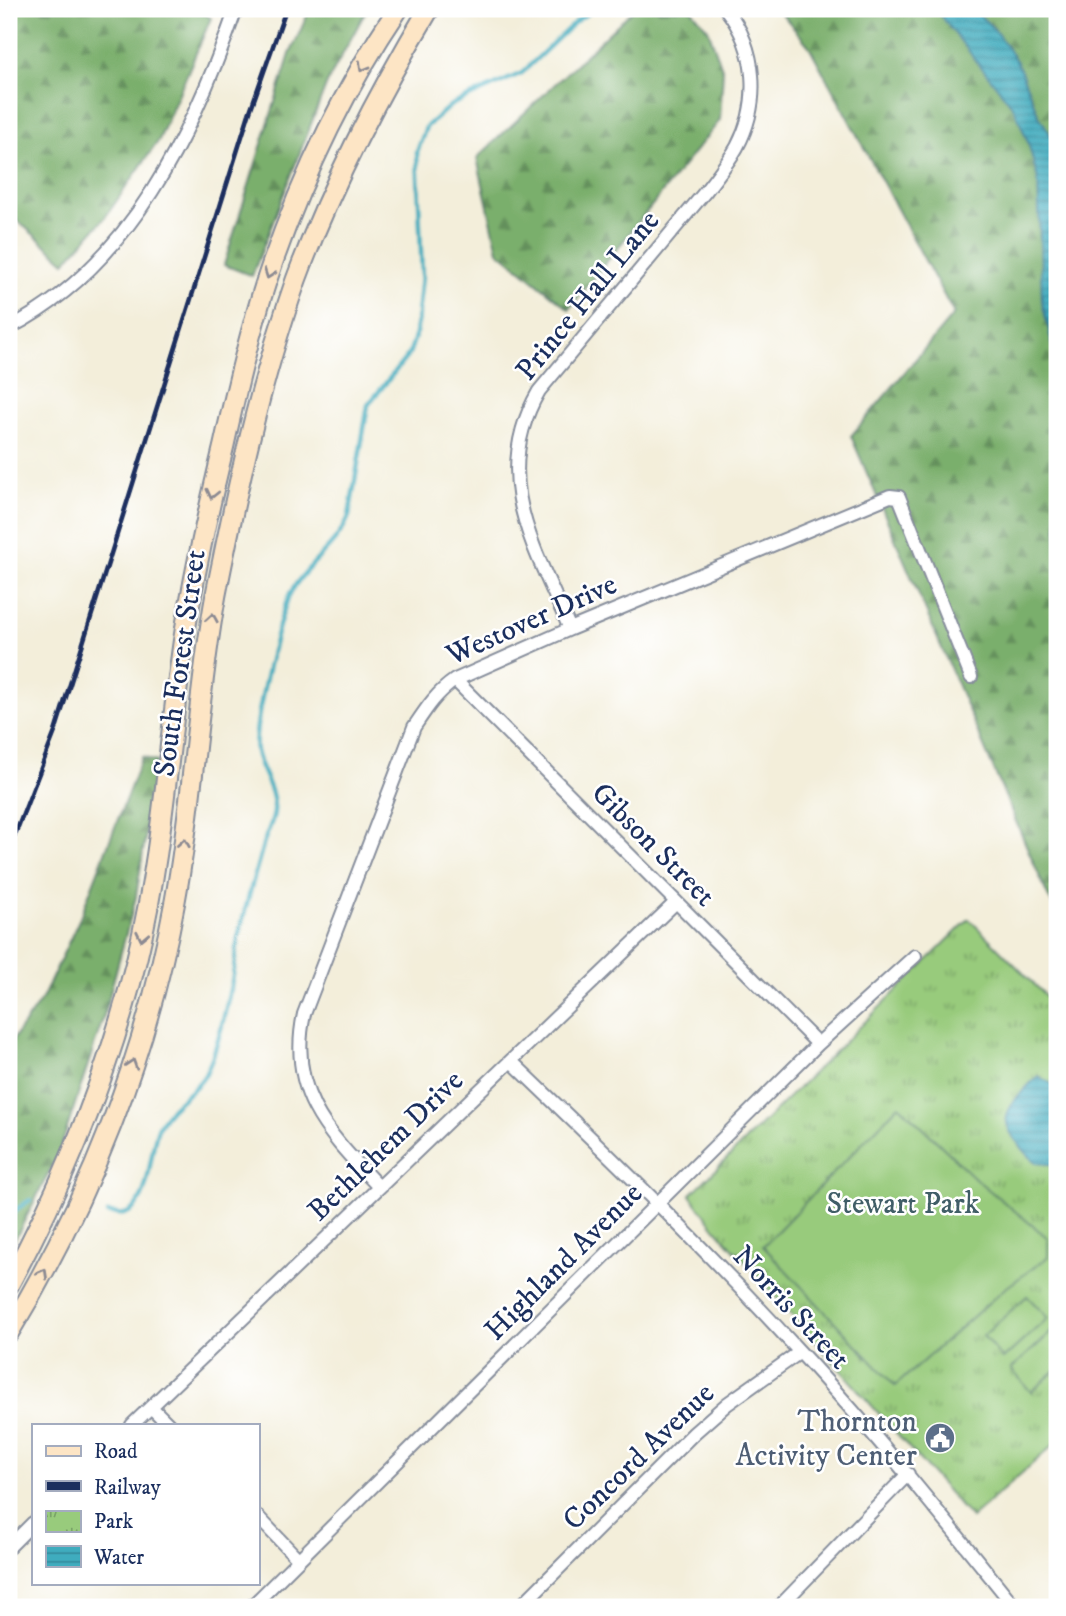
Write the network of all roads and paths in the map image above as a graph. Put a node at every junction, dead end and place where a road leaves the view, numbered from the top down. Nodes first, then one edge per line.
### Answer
1 (236, 9) edge
2 (398, 9) edge
3 (429, 9) edge
4 (726, 9) edge
5 (9, 328) edge
6 (570, 629) junction
7 (971, 677) dead end
8 (455, 680) junction
9 (675, 903) junction
10 (915, 956) dead end
11 (818, 1044) junction
12 (510, 1060) junction
13 (379, 1187) junction
14 (658, 1203) junction
15 (9, 1284) edge
16 (9, 1332) edge
17 (800, 1352) junction
18 (151, 1407) junction
19 (133, 1424) edge
20 (168, 1424) edge
21 (908, 1474) junction
22 (259, 1518) edge
23 (32, 1524) edge
24 (9, 1547) edge
25 (299, 1559) junction
26 (251, 1607) edge
27 (520, 1607) edge
28 (779, 1607) edge
29 (1015, 1607) edge

1 - 5 street
2 -> 15 street, South Forest Street
16 -> 3 street, South Forest Street
4 - 6 street, Prince Hall Lane
6 - 7 street, Westover Drive
6 - 8 street, Westover Drive
8 - 9 street, Gibson Street
8 - 13 street, Westover Drive
9 - 11 street, Gibson Street
9 - 12 street, Bethlehem Drive
10 - 11 street, Highland Avenue
11 - 14 street, Highland Avenue
12 - 13 street, Bethlehem Drive
12 - 14 street, Norris Street
13 - 18 street, Bethlehem Drive
14 - 17 street, Norris Street
14 - 25 street, Highland Avenue
17 - 21 street, Norris Street
17 - 27 street, Concord Avenue
18 - 19 street, Bethlehem Drive
18 - 20 street
21 - 28 street
21 - 29 street, Norris Street
22 - 25 street
23 - 24 street
25 - 26 street, Highland Avenue

